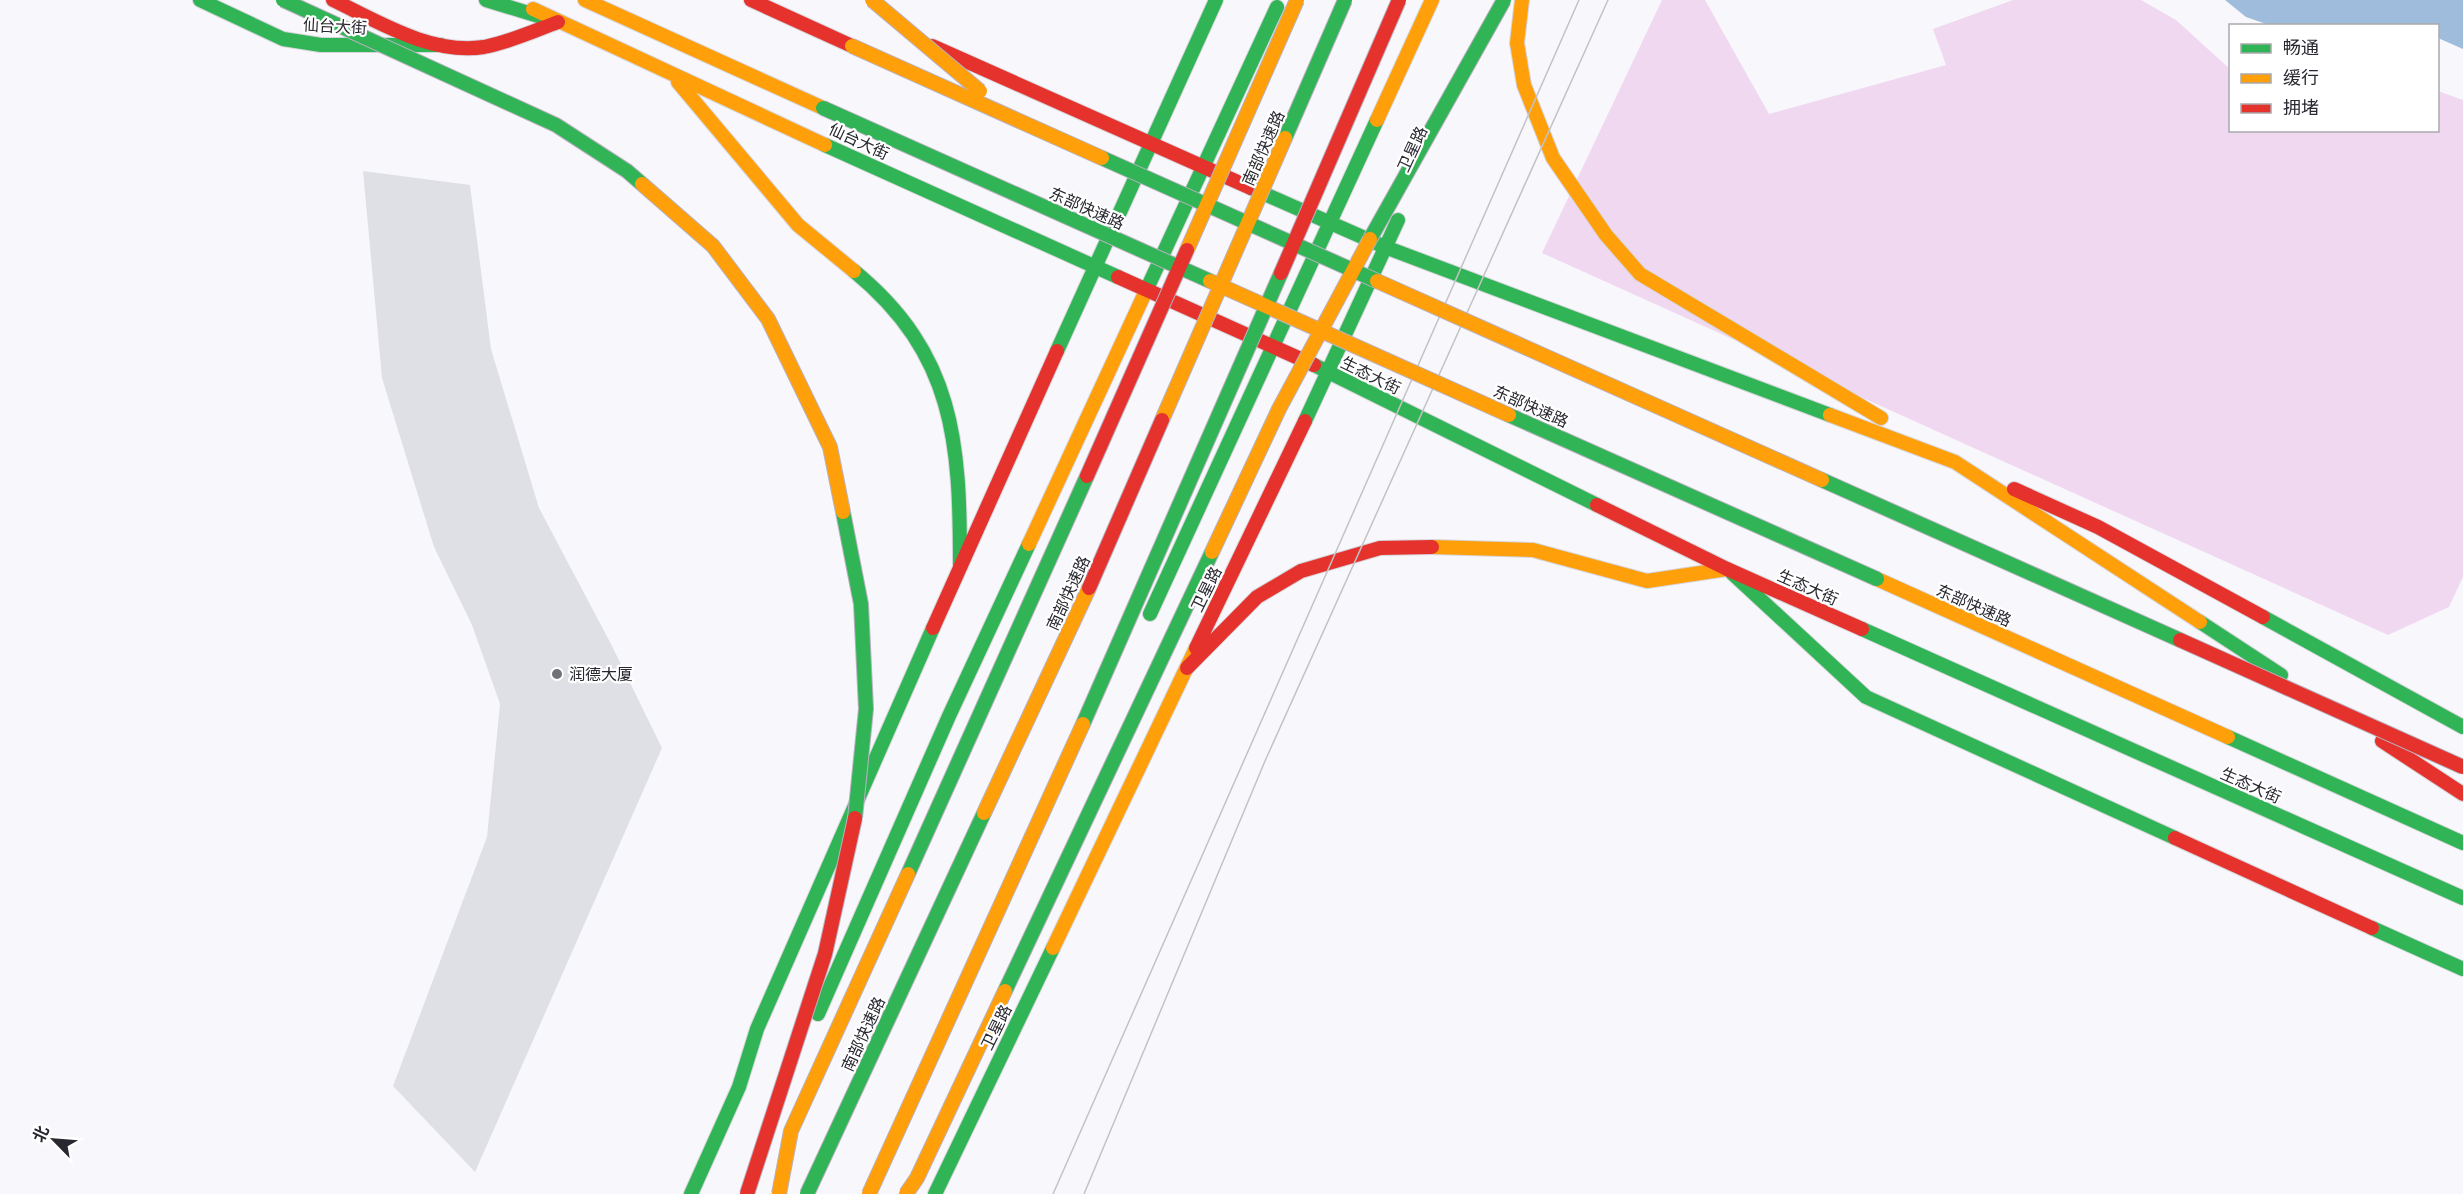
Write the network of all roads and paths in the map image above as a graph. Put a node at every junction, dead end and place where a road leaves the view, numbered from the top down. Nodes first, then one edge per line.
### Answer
1 (200, 0) edge
2 (283, 0) edge
3 (333, 0) edge
4 (486, 0) edge
5 (515, 0) edge
6 (585, 0) edge
7 (751, 0) edge
8 (859, 0) edge
9 (872, 0) edge
10 (1216, 0) edge
11 (1280, 0) edge
12 (1297, 0) edge
13 (1345, 0) edge
14 (1399, 0) edge
15 (1432, 0) edge
16 (1504, 0) edge
17 (1509, 0) edge
18 (1522, 0) edge
19 (558, 22) junction
20 (441, 45) junction
21 (673, 76) junction
22 (1014, 119) junction
23 (1151, 144) junction
24 (1203, 167) junction
25 (1330, 223) junction
26 (1385, 247) junction
27 (1095, 267) junction
28 (1146, 290) junction
29 (1273, 347) junction
30 (1327, 371) junction
31 (1955, 462) junction
32 (960, 564) junction
33 (1727, 569) junction
34 (1143, 629) dead end
35 (1187, 668) junction
36 (2463, 727) edge
37 (2463, 767) edge
38 (2463, 794) edge
39 (2463, 843) edge
40 (2463, 898) edge
41 (2463, 969) edge
42 (974, 999) dead end
43 (691, 1194) edge
44 (739, 1194) edge
45 (747, 1194) edge
46 (779, 1194) edge
47 (807, 1194) edge
48 (869, 1194) edge
49 (884, 1194) edge
50 (906, 1194) edge
51 (935, 1194) edge

1 - 20 main road, 仙台大街
2 - 45 main road, bridge
3 - 20 main road, 仙台大街
4 - 19 main road
5 - 19 main road, 仙台大街
6 - 39 main road, 东部快速路, bridge
7 - 22 main road, bridge
8 - 23 main road
9 - 22 main road, bridge
10 - 23 main road
11 - 24 main road
12 - 46 main road, bridge
13 - 47 main road, 南部快速路, bridge
14 - 48 main road, bridge
15 - 25 main road
16 - 50 main road, bridge
17 - 26 main road, 卫星路
18 - 31 main road
19 - 20 main road, 仙台大街
19 - 21 main road, 仙台大街
21 - 27 main road, 仙台大街
21 - 32 main road
22 - 37 main road, bridge
23 - 24 main road
23 - 27 main road
24 - 25 main road
24 - 28 main road
25 - 26 main road
25 - 29 main road
26 - 30 main road, 卫星路
26 - 31 main road
27 - 28 main road, 仙台大街
27 - 32 main road
28 - 29 main road, 生态大街
28 - 44 main road
29 - 30 main road, 生态大街
29 - 34 main road
30 - 33 main road, 生态大街
30 - 35 main road, 卫星路
31 - 36 main road
31 - 38 main road
32 - 43 main road
33 - 35 main road
33 - 40 main road, 生态大街
33 - 41 main road
35 - 51 main road, 卫星路
42 - 49 main road, 卫星路

